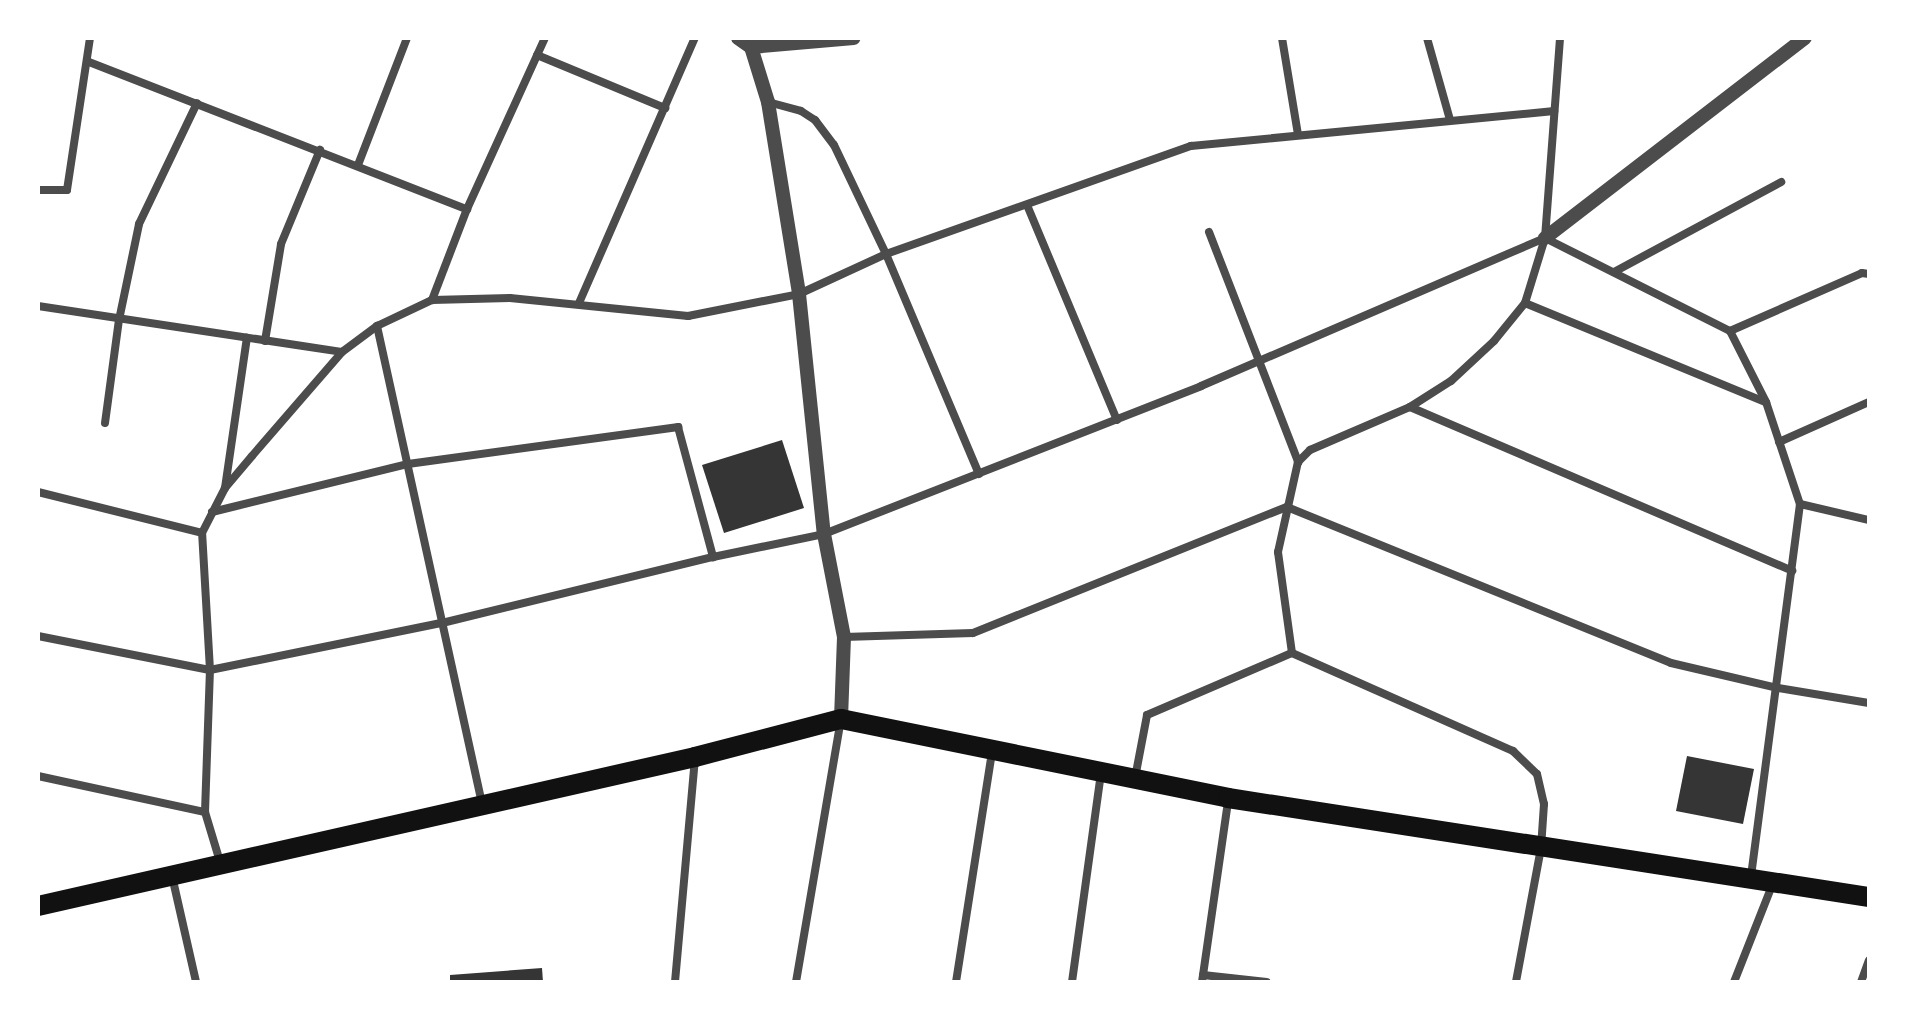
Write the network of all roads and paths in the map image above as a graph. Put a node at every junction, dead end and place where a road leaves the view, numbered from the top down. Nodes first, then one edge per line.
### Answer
1 (90, 38) edge
2 (407, 38) edge
3 (545, 38) edge
4 (695, 38) edge
5 (738, 38) edge
6 (1282, 38) edge
7 (1427, 38) edge
8 (1560, 38) edge
9 (1805, 38) edge
10 (846, 39) edge
11 (751, 47) junction
12 (537, 55) junction
13 (89, 62) junction
14 (768, 102) junction
15 (197, 103) junction
16 (665, 108) junction
17 (1554, 111) junction
18 (1450, 120) junction
19 (1298, 135) junction
20 (320, 150) junction
21 (358, 165) junction
22 (1781, 182) dead end
23 (38, 190) edge
24 (1027, 205) junction
25 (467, 209) junction
26 (1209, 232) dead end
27 (1545, 238) junction
28 (886, 254) junction
29 (1614, 272) junction
30 (1869, 274) edge
31 (799, 294) junction
32 (432, 300) junction
33 (579, 303) junction
34 (1525, 303) junction
35 (38, 306) edge
36 (119, 320) junction
37 (377, 326) junction
38 (1730, 331) junction
39 (247, 338) junction
40 (265, 341) junction
41 (342, 352) junction
42 (1259, 361) junction
43 (1766, 402) junction
44 (1869, 402) edge
45 (1410, 407) junction
46 (1117, 420) junction
47 (105, 423) dead end
48 (1779, 442) junction
49 (1298, 462) junction
50 (408, 464) junction
51 (979, 474) junction
52 (225, 488) junction
53 (38, 492) edge
54 (1800, 504) junction
55 (1287, 507) junction
56 (212, 512) junction
57 (1869, 520) edge
58 (202, 533) junction
59 (824, 534) junction
60 (713, 557) junction
61 (1792, 571) junction
62 (442, 623) junction
63 (38, 636) edge
64 (844, 637) junction
65 (1292, 653) junction
66 (210, 670) junction
67 (1778, 688) junction
68 (1869, 703) edge
69 (841, 719) junction
70 (992, 751) junction
71 (695, 757) junction
72 (1101, 774) junction
73 (38, 776) edge
74 (1135, 781) junction
75 (1228, 798) junction
76 (482, 804) junction
77 (205, 812) junction
78 (1541, 848) junction
79 (221, 865) junction
80 (172, 876) junction
81 (1750, 880) junction
82 (1773, 883) junction
83 (1869, 897) edge
84 (38, 906) edge
85 (1869, 960) edge
86 (1203, 978) edge
87 (196, 982) edge
88 (675, 982) edge
89 (796, 982) edge
90 (956, 982) edge
91 (1072, 982) edge
92 (1267, 982) edge
93 (1516, 982) edge
94 (1734, 982) edge
95 (1861, 982) edge

1 - 13 street
2 - 21 street
3 - 12 street
4 - 16 street
5 - 11 street
6 - 19 street
7 - 18 street
8 - 17 street
9 - 27 street
10 - 11 street
11 - 14 street
12 - 16 street
12 - 25 street
13 - 15 street
13 - 23 street
14 - 28 street
14 - 31 street
15 - 20 street
15 - 36 street
16 - 33 street
17 - 18 street
17 - 27 street
18 - 19 street
19 - 24 street
20 - 21 street
20 - 40 street
21 - 25 street
22 - 29 street
24 - 28 street
24 - 46 street
25 - 32 street
26 - 42 street
27 - 29 street
27 - 34 street
27 - 42 street
28 - 31 street
28 - 51 street
29 - 38 street
30 - 38 street
31 - 33 street
31 - 59 street
32 - 33 street
32 - 37 street
34 - 43 street
34 - 45 street
35 - 36 street
36 - 39 street
36 - 47 street
37 - 41 street
37 - 50 street
38 - 43 street
39 - 40 street
39 - 52 street
40 - 41 street
41 - 52 street
42 - 46 street
42 - 49 street
43 - 48 street
44 - 48 street
45 - 49 street
45 - 61 street
46 - 51 street
48 - 54 street
49 - 55 street
50 - 56 street
50 - 60 street
50 - 62 street
51 - 59 street
52 - 56 street
53 - 58 street
54 - 57 street
54 - 61 street
55 - 64 street
55 - 65 street
55 - 67 street
56 - 58 street
58 - 66 street
59 - 60 street
59 - 64 street
60 - 62 street
61 - 67 street
62 - 66 street
62 - 76 street
63 - 66 street
64 - 69 street
65 - 74 street
65 - 78 street
66 - 77 street
67 - 68 street
67 - 81 street
69 - 70 main road
69 - 71 main road
69 - 89 street
70 - 72 main road
70 - 90 street
71 - 76 main road
71 - 88 street
72 - 74 main road
72 - 91 street
73 - 77 street
74 - 75 main road
75 - 78 main road
75 - 86 street
76 - 79 main road
77 - 79 street
78 - 81 main road
78 - 93 street
79 - 80 main road
80 - 84 main road
80 - 87 street
81 - 82 main road
82 - 83 main road
82 - 94 street
85 - 95 street
86 - 92 street

